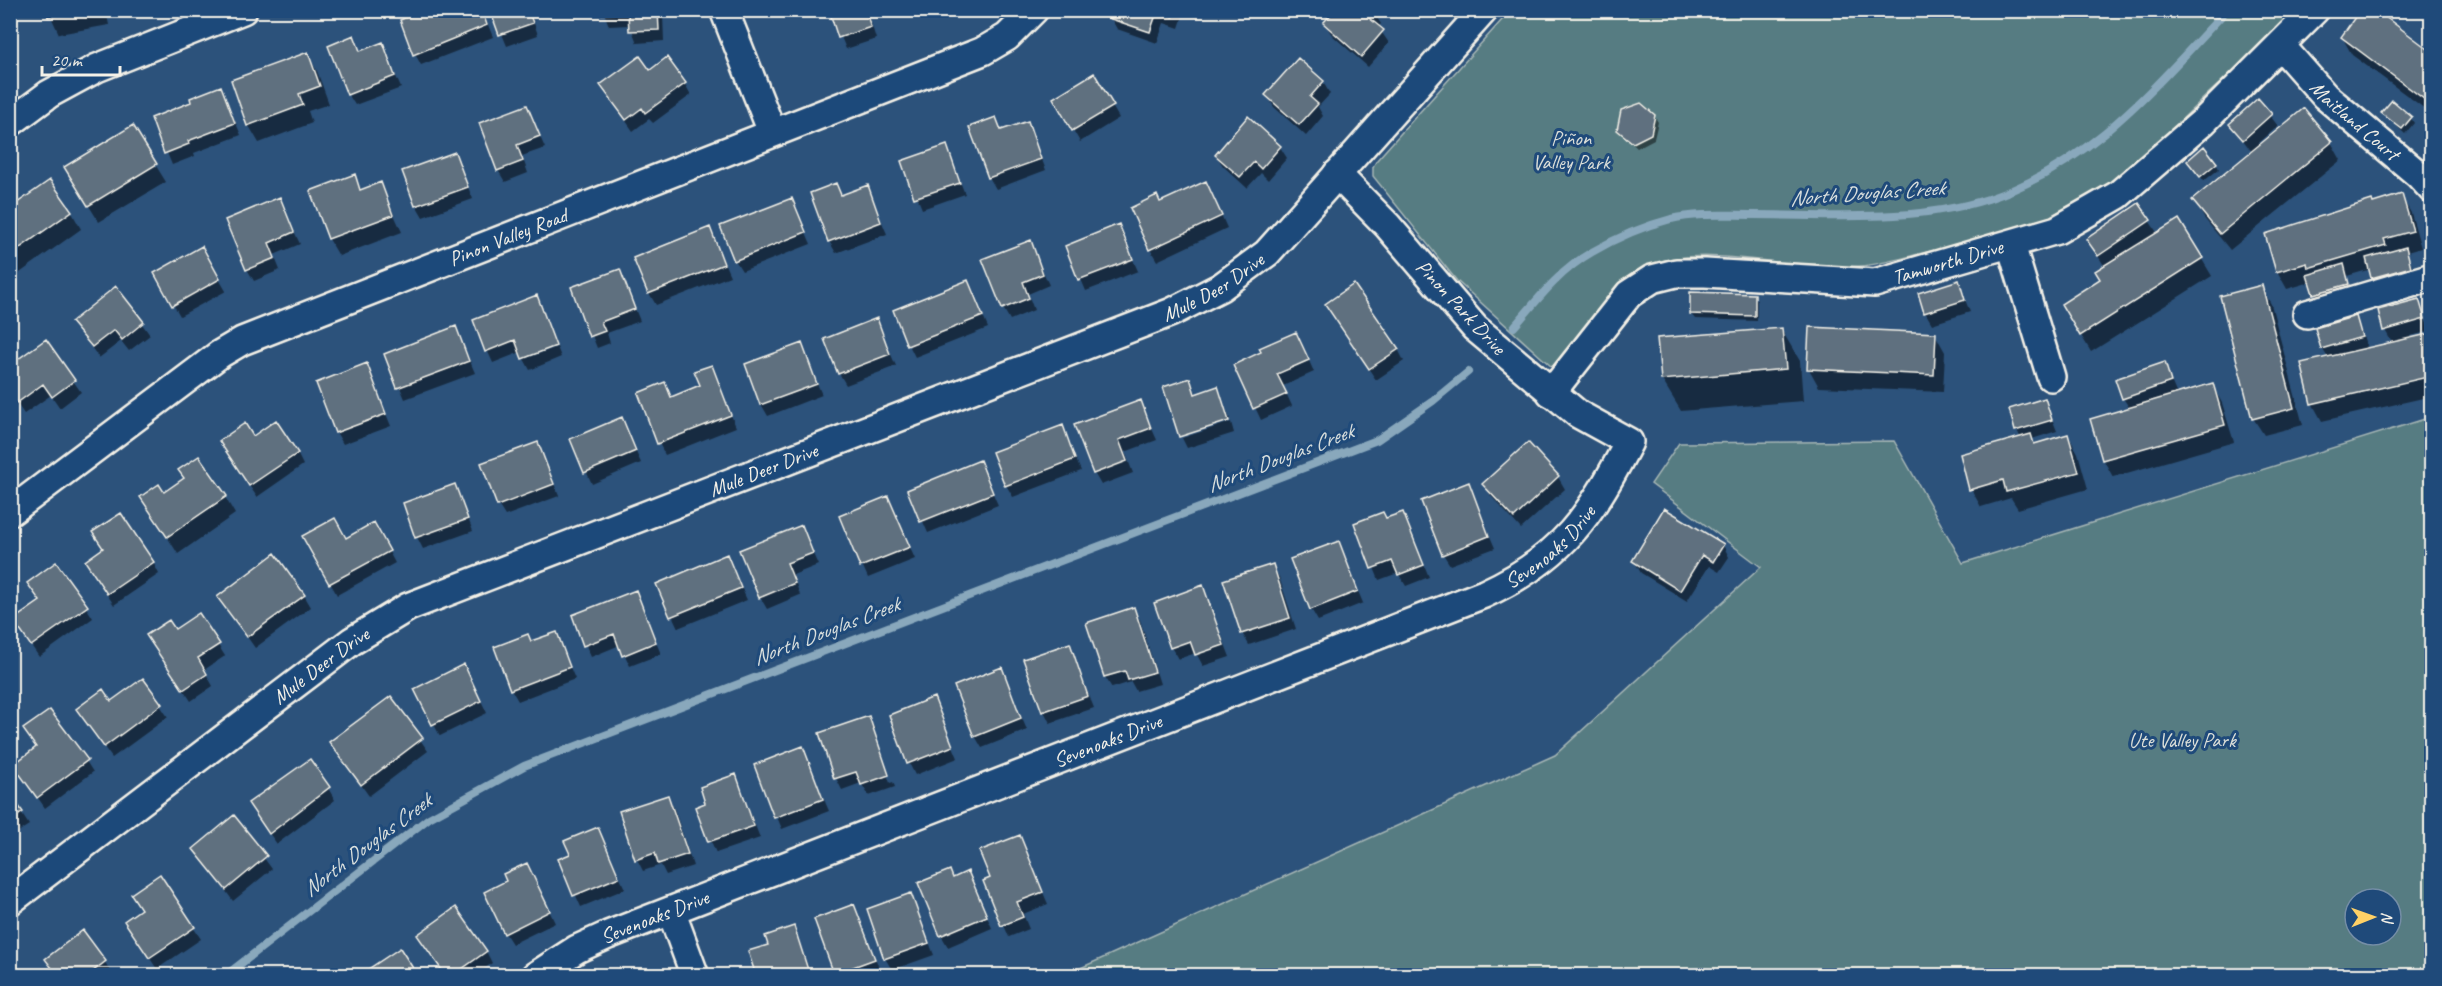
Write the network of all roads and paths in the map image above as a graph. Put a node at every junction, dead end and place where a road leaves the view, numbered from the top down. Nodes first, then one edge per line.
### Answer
1 (243, 10) edge
2 (724, 10) edge
3 (1034, 10) edge
4 (1484, 10) edge
5 (2315, 10) edge
6 (198, 19) edge
7 (2281, 46) junction
8 (10, 123) edge
9 (772, 132) junction
10 (1337, 174) junction
11 (2432, 189) edge
12 (2011, 245) junction
13 (2432, 277) edge
14 (2307, 314) dead end
15 (2051, 377) dead end
16 (1551, 393) junction
17 (1629, 442) joint
18 (10, 512) edge
19 (10, 901) edge
20 (672, 911) junction
21 (535, 975) edge
22 (695, 975) edge

1 - 6 street
2 - 9 street
3 - 9 street, Pinon Valley Road
4 - 10 street, Mule Deer Drive
5 - 7 street, Tamworth Drive
6 - 8 street
7 - 11 street, Maitland Court
7 - 12 street, Tamworth Drive
9 - 18 street, Pinon Valley Road
10 - 16 street, Pinon Park Drive
10 - 19 street, Mule Deer Drive
12 - 15 street
12 - 16 street, Tamworth Drive
13 - 14 street
16 - 17 street, Pinon Park Drive
17 - 20 street, Sevenoaks Drive
20 - 21 street, Sevenoaks Drive
20 - 22 street

